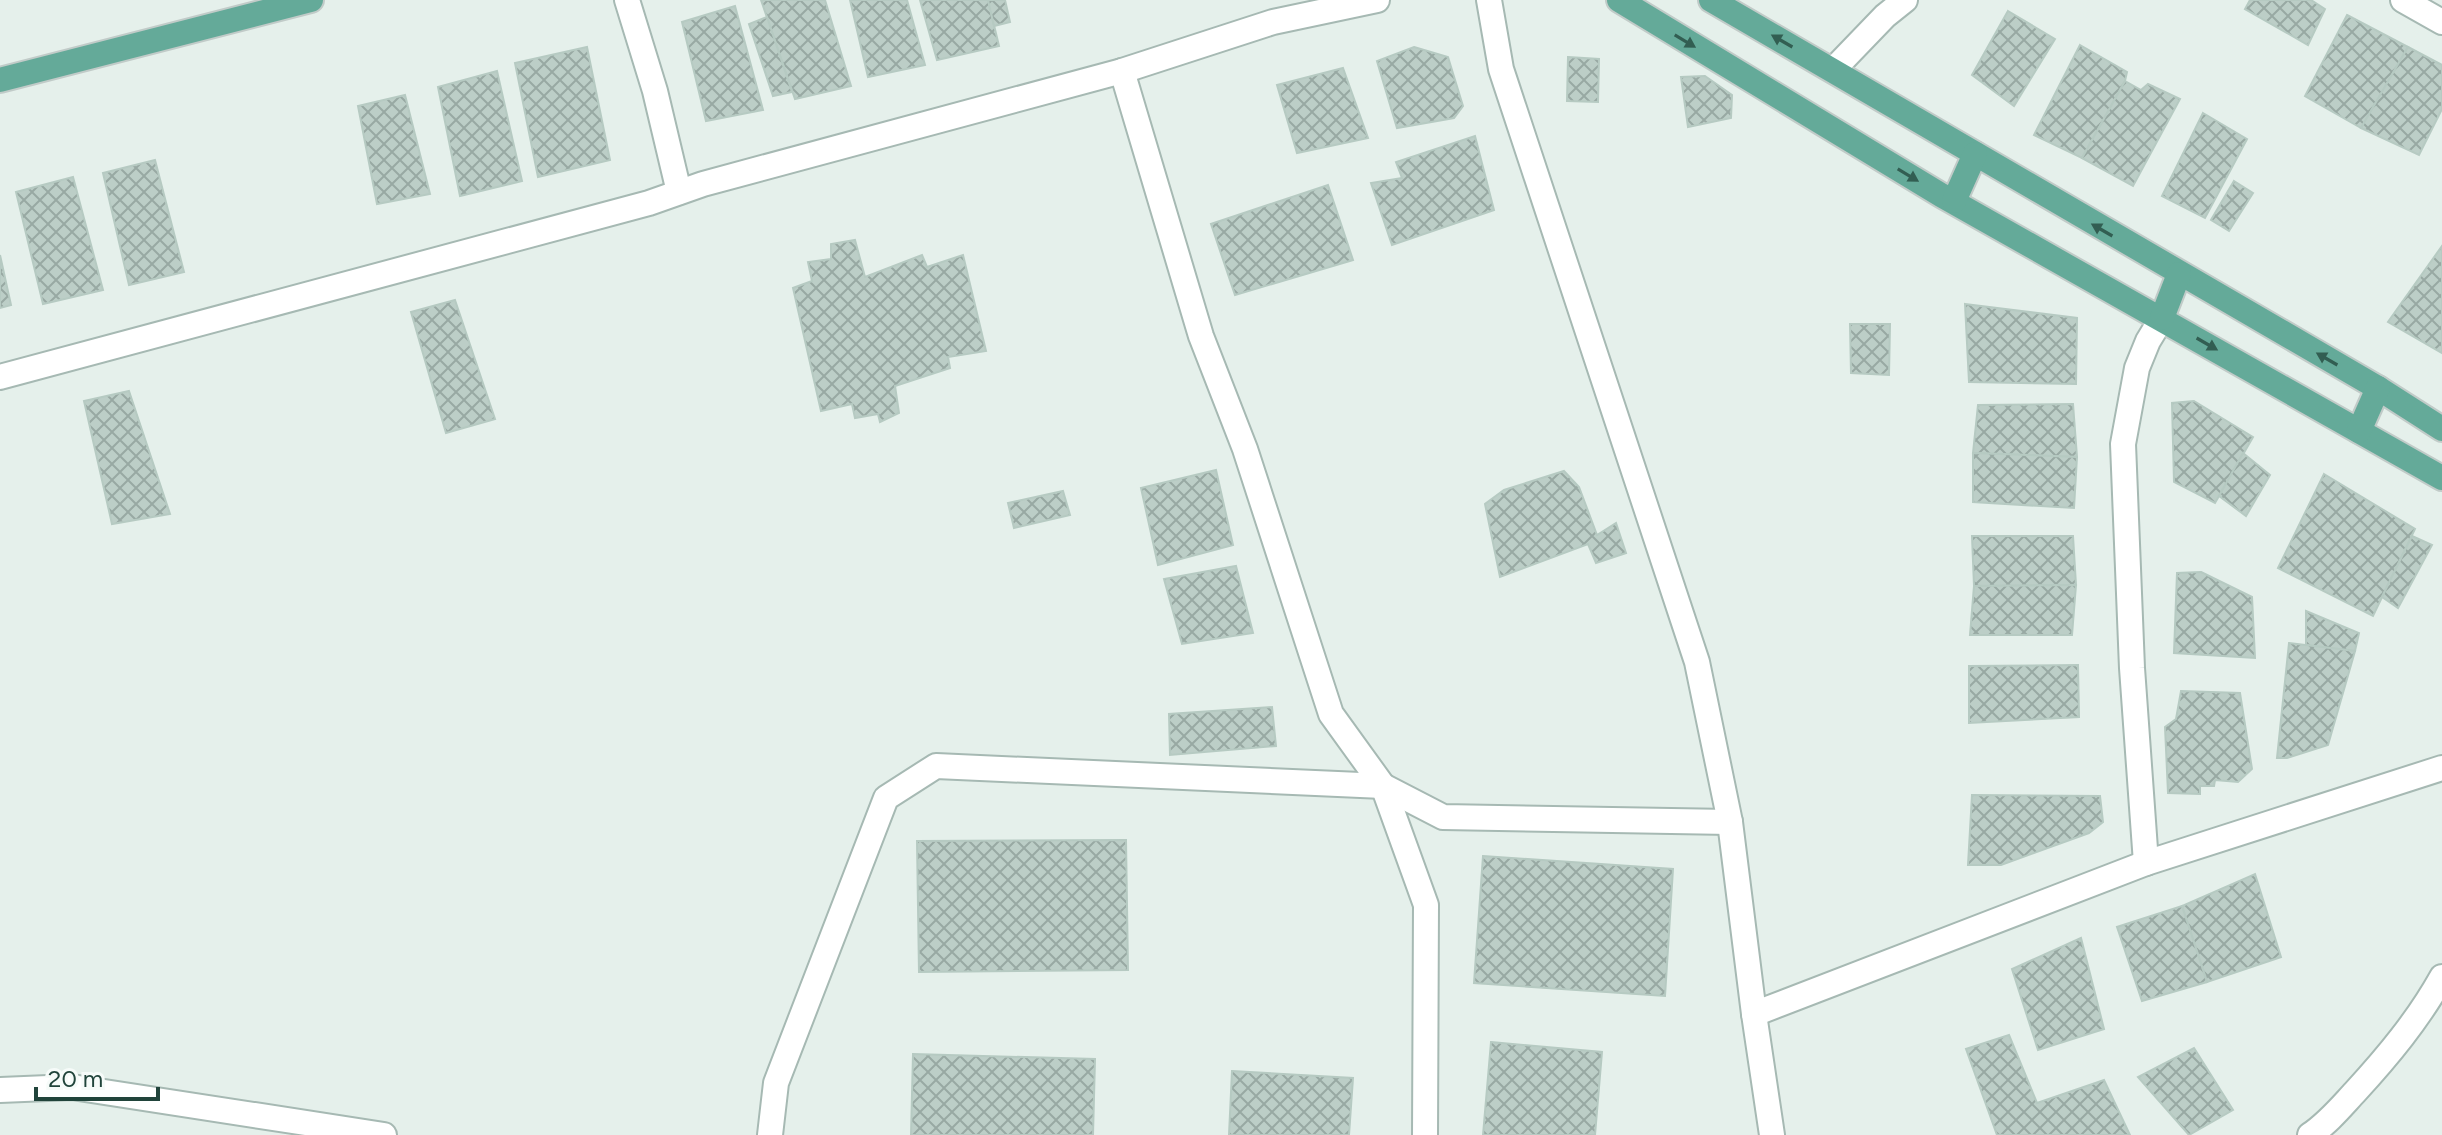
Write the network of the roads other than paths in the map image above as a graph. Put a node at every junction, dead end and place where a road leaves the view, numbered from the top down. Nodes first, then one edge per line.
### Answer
1 (311, 0) edge
2 (627, 0) edge
3 (1377, 0) edge
4 (1489, 0) edge
5 (1619, 0) edge
6 (1711, 0) edge
7 (1905, 0) edge
8 (2403, 0) edge
9 (2442, 22) edge
10 (1833, 70) junction
11 (1122, 71) junction
12 (0, 80) edge
13 (1975, 154) junction
14 (679, 192) junction
15 (1954, 201) junction
16 (2179, 274) junction
17 (2162, 318) junction
18 (0, 377) edge
19 (2378, 388) junction
20 (2442, 429) edge
21 (2359, 431) junction
22 (2442, 478) edge
23 (2442, 768) edge
24 (1383, 786) junction
25 (1730, 822) junction
26 (2146, 863) junction
27 (2442, 977) edge
28 (1754, 1014) junction
29 (0, 1090) edge
30 (384, 1135) edge
31 (770, 1135) edge
32 (1425, 1135) edge
33 (1772, 1135) edge
34 (2310, 1135) edge

1 - 12 main road
2 - 14 street
3 - 11 street
4 - 25 street
5 -> 15 main road
10 -> 6 main road
7 - 10 street
8 - 9 street
10 - 13 main road
11 - 14 street
11 - 24 street
13 - 15 main road
16 -> 13 main road
14 - 18 street
15 - 17 main road
16 - 17 main road
19 -> 16 main road
17 -> 21 main road
17 - 26 street
19 - 20 main road
19 - 21 main road
21 - 22 main road
23 - 26 street
24 - 25 street
24 - 31 street
24 - 32 street
25 - 28 street
26 - 28 street
27 - 34 street
28 - 33 street
29 - 30 street

